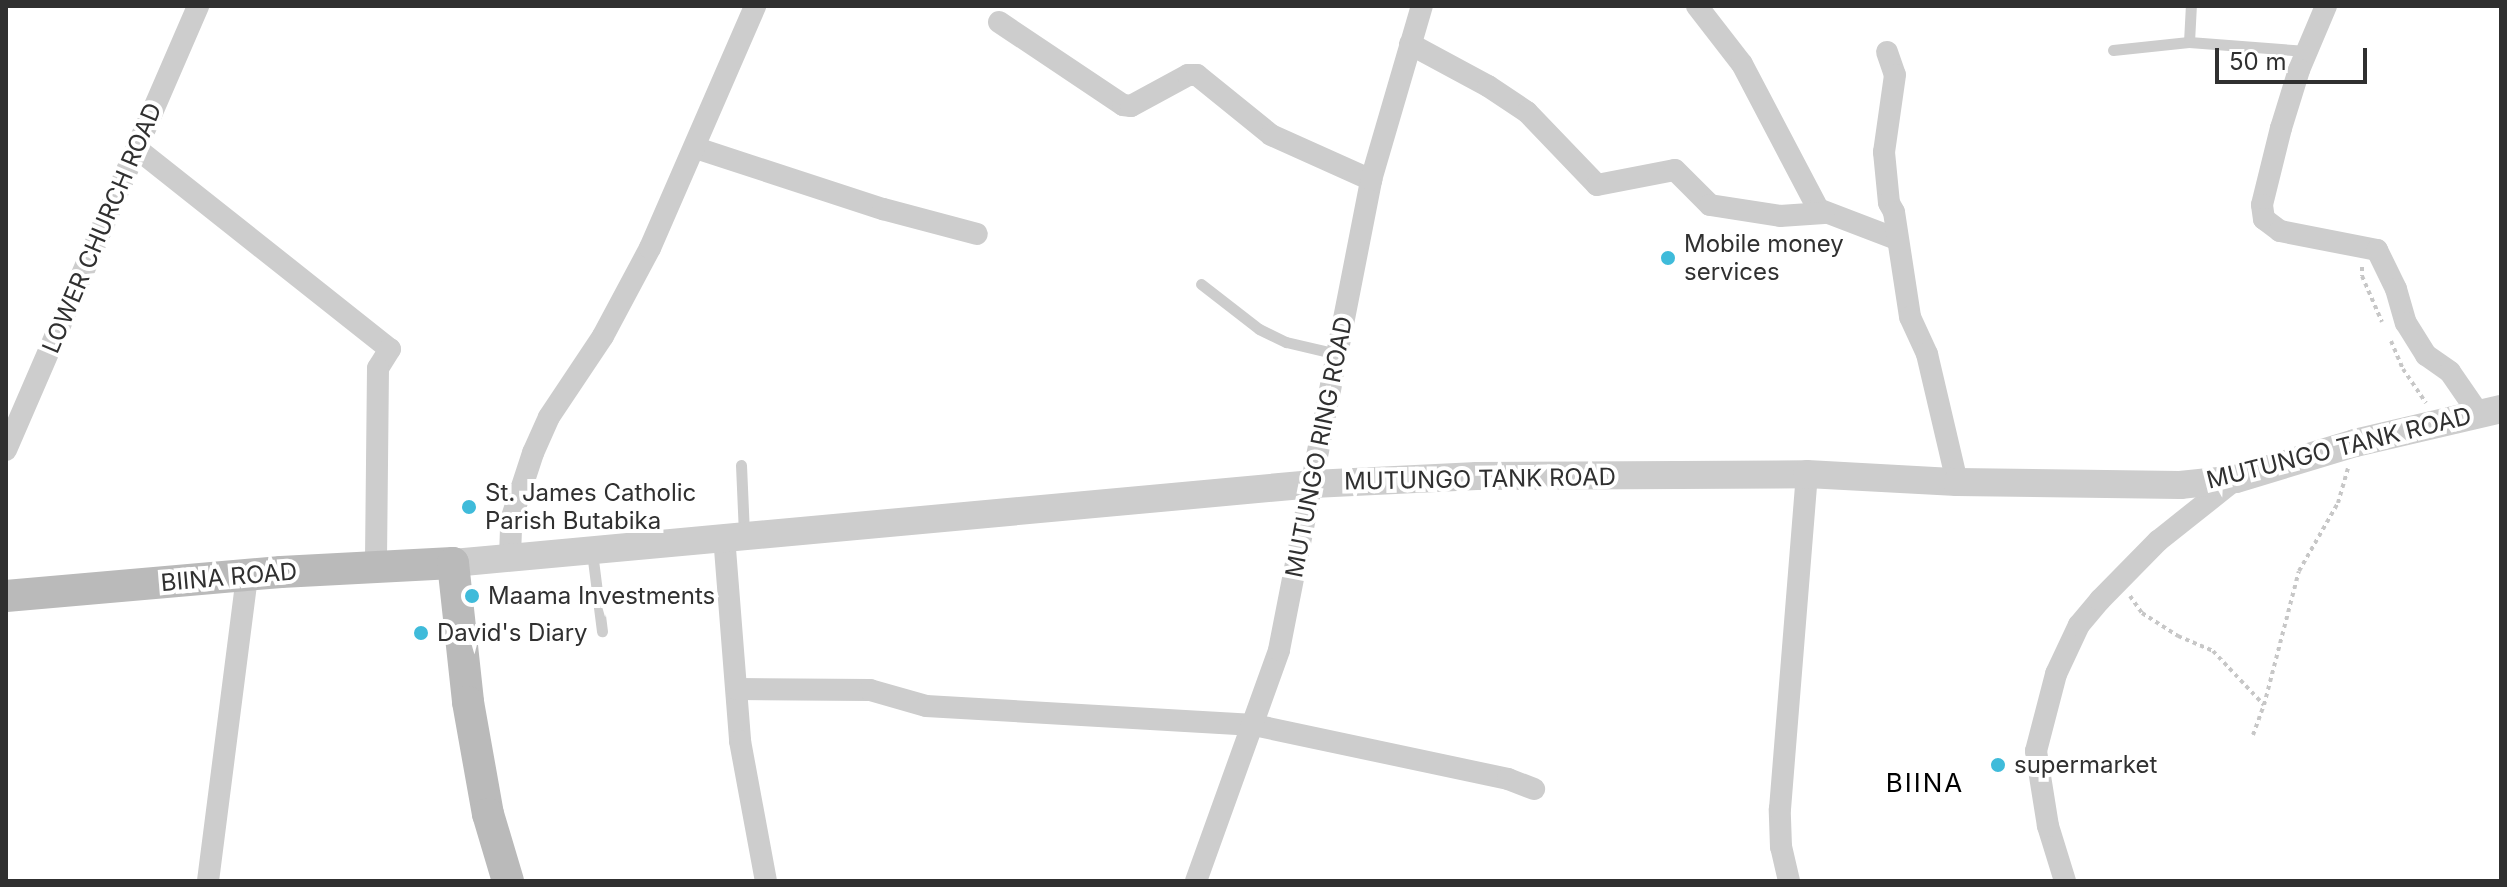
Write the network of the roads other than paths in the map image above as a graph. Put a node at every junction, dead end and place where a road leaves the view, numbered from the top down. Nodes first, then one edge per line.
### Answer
1 (198, 6) edge
2 (755, 6) edge
3 (1422, 6) edge
4 (1697, 6) edge
5 (2191, 6) edge
6 (2326, 6) edge
7 (999, 22) dead end
8 (2189, 42) junction
9 (1410, 44) junction
10 (2113, 50) dead end
11 (2307, 51) junction
12 (1887, 52) dead end
13 (136, 148) junction
14 (696, 148) junction
15 (1371, 180) junction
16 (1824, 213) junction
17 (977, 234) dead end
18 (1896, 239) junction
19 (1201, 284) dead end
20 (1337, 354) junction
21 (2490, 412) edge
22 (6, 450) edge
23 (741, 465) dead end
24 (1807, 474) junction
25 (2236, 479) junction
26 (1957, 482) junction
27 (1313, 484) junction
28 (734, 535) junction
29 (592, 549) junction
30 (510, 557) junction
31 (453, 563) junction
32 (376, 567) junction
33 (247, 575) junction
34 (6, 596) edge
35 (602, 631) dead end
36 (737, 689) junction
37 (1254, 725) junction
38 (1534, 789) dead end
39 (208, 881) edge
40 (508, 881) edge
41 (766, 881) edge
42 (1196, 881) edge
43 (1789, 881) edge
44 (2065, 881) edge

1 - 13 street, LOWER CHURCH ROAD
2 - 14 street
3 - 9 street, MUTUNGO RING ROAD
4 - 16 street
5 - 8 lane
6 - 11 street
7 - 15 street
8 - 10 lane
8 - 11 lane
9 - 15 street, MUTUNGO RING ROAD
9 - 16 street
11 - 21 street
12 - 18 street
13 - 22 street, LOWER CHURCH ROAD
13 - 32 street
14 - 17 street
14 - 30 street
15 - 20 street, MUTUNGO RING ROAD
16 - 18 street
18 - 26 street
19 - 20 lane
20 - 27 street, MUTUNGO RING ROAD
21 - 25 street, MUTUNGO TANK ROAD
23 - 28 lane
24 - 26 street, MUTUNGO TANK ROAD
24 - 27 street, MUTUNGO TANK ROAD
24 - 43 street
25 - 26 street, MUTUNGO TANK ROAD
25 - 44 street
27 - 28 street, MUTUNGO TANK ROAD
27 - 37 street, MUTUNGO RING ROAD
28 - 29 street, MUTUNGO TANK ROAD
28 - 36 street
29 - 30 street, MUTUNGO TANK ROAD
29 - 35 lane
30 - 31 street, MUTUNGO TANK ROAD
31 - 32 main road, BIINA ROAD
31 - 40 main road
32 - 33 main road, BIINA ROAD
33 - 34 main road, BIINA ROAD
33 - 39 street
36 - 37 street
36 - 41 street
37 - 38 street
37 - 42 street, MUTUNGO RING ROAD

